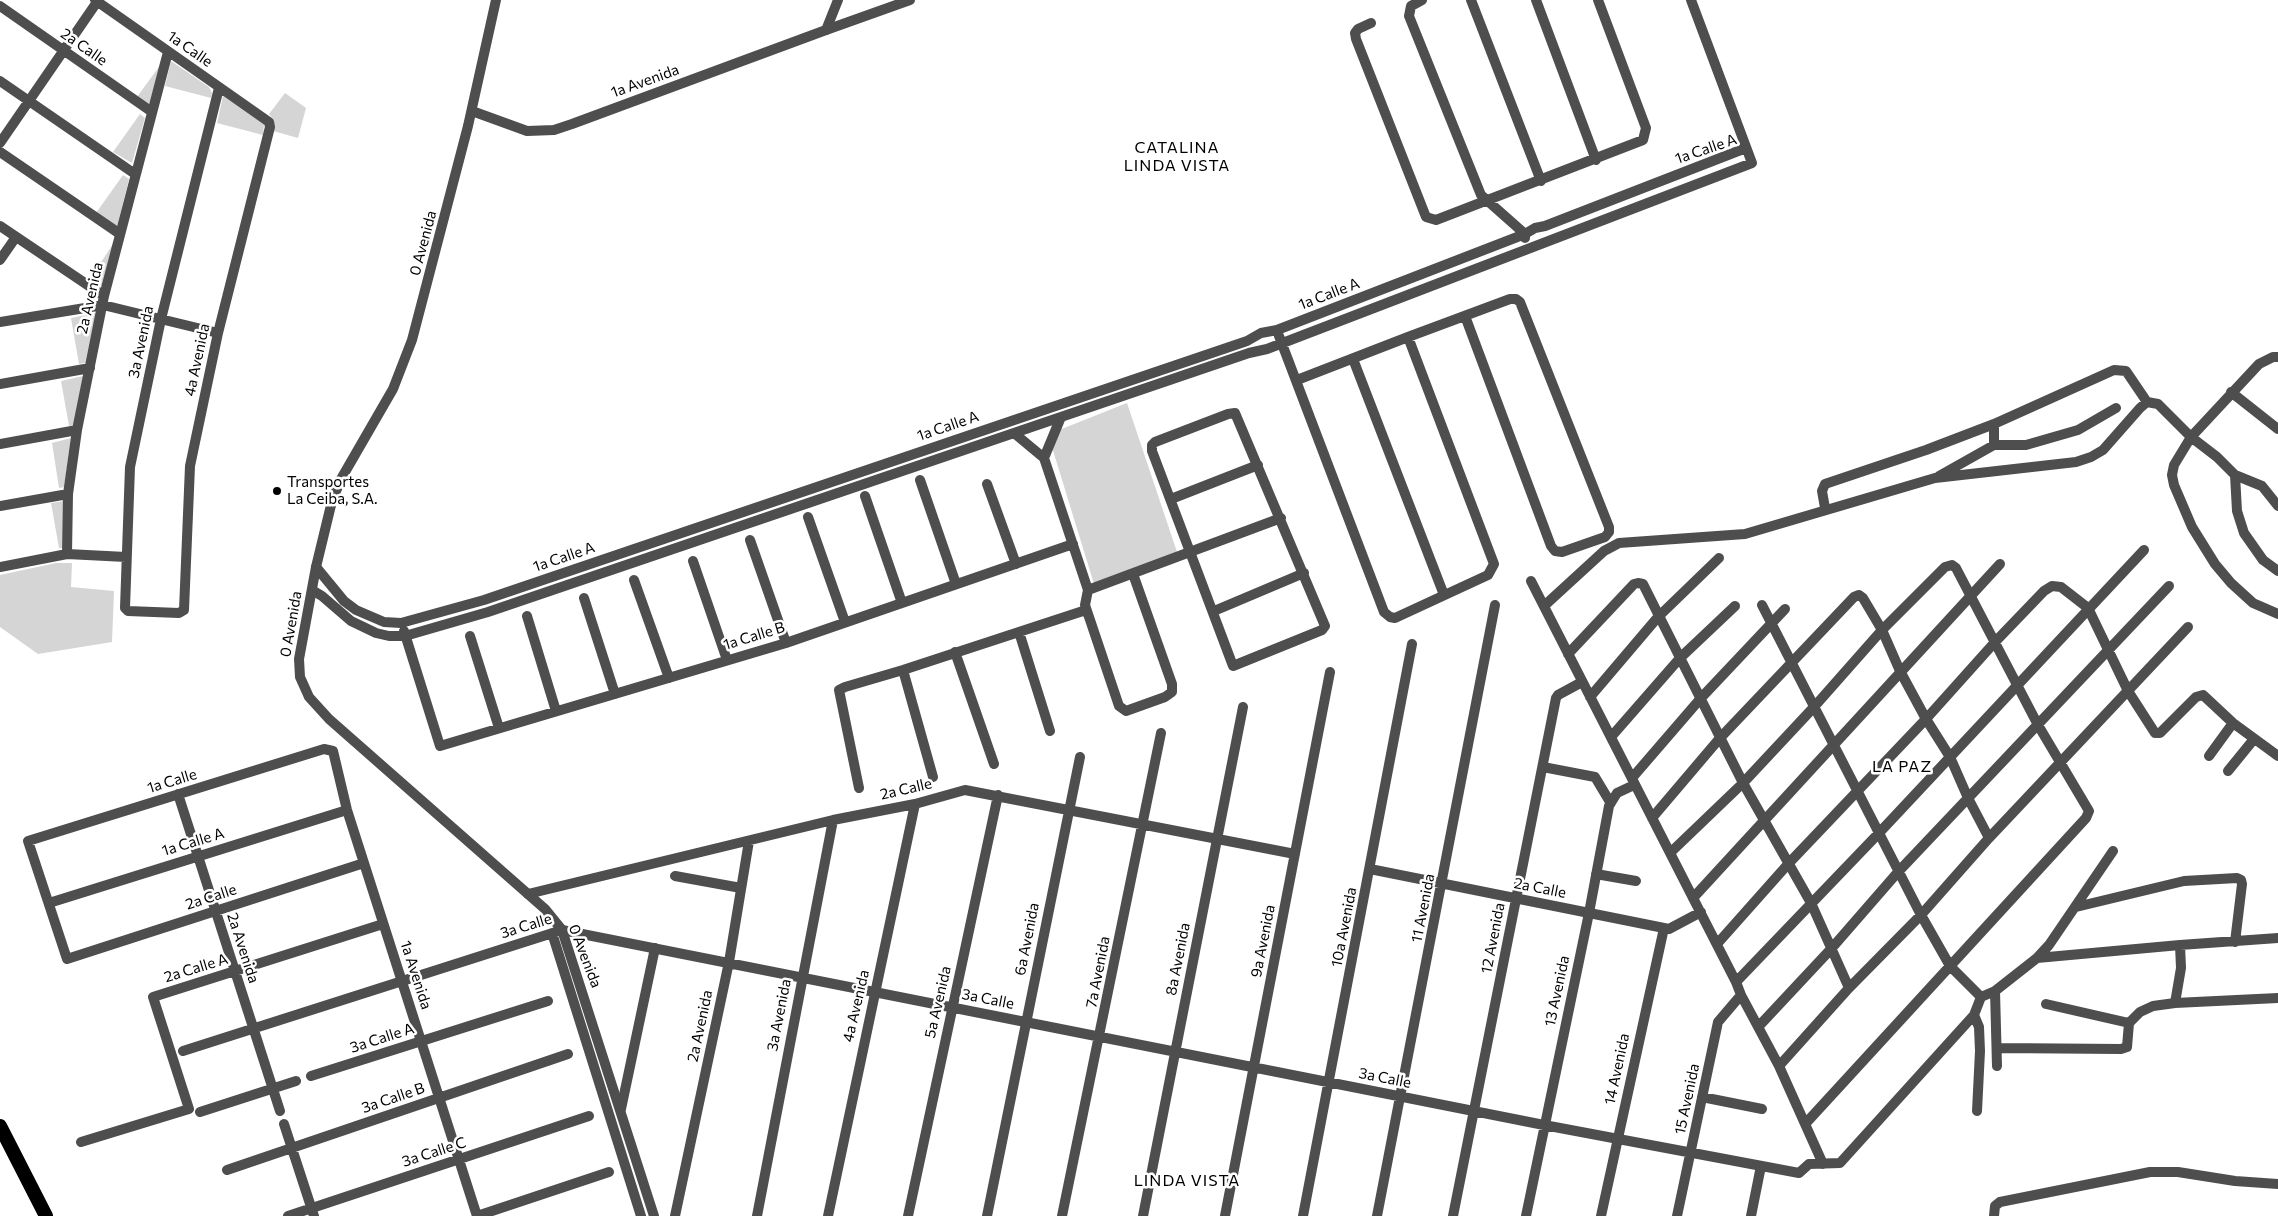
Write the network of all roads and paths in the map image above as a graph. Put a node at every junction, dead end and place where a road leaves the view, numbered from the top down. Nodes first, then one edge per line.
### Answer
1 (496, 0) edge
2 (838, 0) edge
3 (910, 0) edge
4 (1422, 0) edge
5 (1470, 0) edge
6 (1536, 0) edge
7 (1598, 0) edge
8 (1691, 0) edge
9 (96, 1) edge
10 (0, 6) edge
11 (1371, 23) dead end
12 (826, 30) junction
13 (64, 51) junction
14 (168, 52) junction
15 (0, 81) edge
16 (220, 88) junction
17 (29, 101) junction
18 (472, 111) junction
19 (152, 112) junction
20 (269, 122) joint
21 (0, 143) edge
22 (1746, 148) junction
23 (0, 152) edge
24 (1596, 160) junction
25 (135, 174) junction
26 (1541, 181) junction
27 (1488, 200) junction
28 (0, 226) edge
29 (1545, 226) junction
30 (120, 234) junction
31 (1525, 234) junction
32 (16, 237) junction
33 (1550, 240) junction
34 (1530, 247) junction
35 (0, 260) edge
36 (104, 301) junction
37 (1465, 316) junction
38 (161, 319) junction
39 (0, 322) edge
40 (1277, 330) junction
41 (218, 333) junction
42 (1408, 337) junction
43 (1282, 342) junction
44 (2278, 357) edge
45 (1353, 359) junction
46 (1190, 360) junction
47 (90, 368) junction
48 (1193, 372) junction
49 (1297, 380) junction
50 (0, 384) edge
51 (2231, 392) junction
52 (2147, 402) junction
53 (2116, 408) dead end
54 (1061, 417) junction
55 (1994, 424) junction
56 (2278, 429) edge
57 (77, 430) junction
58 (1014, 432) junction
59 (2191, 437) junction
60 (0, 444) edge
61 (1994, 445) junction
62 (1044, 458) junction
63 (1258, 465) junction
64 (2235, 475) junction
65 (1935, 478) junction
66 (920, 480) dead end
67 (987, 484) dead end
68 (68, 494) junction
69 (865, 496) dead end
70 (1172, 499) junction
71 (0, 506) edge
72 (2278, 506) edge
73 (1825, 508) junction
74 (808, 516) dead end
75 (1281, 518) junction
76 (750, 540) dead end
77 (1073, 544) junction
78 (2144, 550) dead end
79 (1191, 553) junction
80 (67, 554) junction
81 (126, 557) junction
82 (1718, 558) dead end
83 (693, 561) dead end
84 (1016, 564) junction
85 (2000, 564) dead end
86 (0, 567) edge
87 (316, 567) junction
88 (2278, 571) edge
89 (1304, 573) junction
90 (1134, 574) junction
91 (634, 580) dead end
92 (1531, 581) dead end
93 (956, 584) junction
94 (2169, 586) dead end
95 (312, 590) junction
96 (1088, 590) junction
97 (1444, 595) junction
98 (1970, 597) junction
99 (584, 598) dead end
100 (484, 600) junction
101 (902, 603) junction
102 (1495, 605) dead end
103 (1762, 605) dead end
104 (1544, 606) junction
105 (1736, 606) dead end
106 (125, 608) joint
107 (2088, 608) junction
108 (1785, 609) dead end
109 (1086, 610) junction
110 (1214, 611) junction
111 (488, 612) junction
112 (2278, 614) edge
113 (527, 616) dead end
114 (1658, 616) junction
115 (846, 622) junction
116 (401, 623) junction
117 (1772, 624) junction
118 (2188, 627) dead end
119 (1882, 630) junction
120 (1019, 632) junction
121 (405, 636) junction
122 (470, 636) dead end
123 (1995, 642) junction
124 (786, 643) junction
125 (1412, 644) dead end
126 (2108, 650) junction
127 (955, 652) junction
128 (1568, 654) junction
129 (1680, 658) junction
130 (727, 660) junction
131 (1792, 664) junction
132 (904, 670) junction
133 (1900, 671) junction
134 (1330, 672) dead end
135 (669, 678) junction
136 (1582, 682) junction
137 (2017, 685) junction
138 (2128, 691) junction
139 (615, 694) junction
140 (1590, 697) junction
141 (1701, 698) junction
142 (1243, 707) dead end
143 (1814, 707) junction
144 (556, 711) junction
145 (1926, 719) junction
146 (2233, 723) junction
147 (2038, 725) junction
148 (499, 728) junction
149 (1050, 731) dead end
150 (1161, 733) dead end
151 (1611, 737) junction
152 (1720, 738) junction
153 (2254, 739) junction
154 (1834, 745) junction
155 (324, 749) joint
156 (2209, 756) dead end
157 (2278, 756) edge
158 (1080, 757) dead end
159 (1950, 757) junction
160 (994, 764) dead end
161 (2060, 764) junction
162 (1542, 767) junction
163 (2228, 771) dead end
164 (932, 777) dead end
165 (1633, 781) junction
166 (1743, 783) junction
167 (859, 788) dead end
168 (1857, 792) junction
169 (178, 794) junction
170 (998, 795) junction
171 (1968, 798) junction
172 (1610, 802) junction
173 (915, 804) junction
174 (1069, 809) junction
175 (347, 810) junction
176 (1652, 818) junction
177 (833, 820) junction
178 (1764, 820) junction
179 (1143, 824) junction
180 (1879, 833) junction
181 (1989, 838) junction
182 (1217, 839) junction
183 (749, 841) junction
184 (2112, 851) dead end
185 (1295, 854) junction
186 (1670, 854) junction
187 (198, 856) junction
188 (364, 863) junction
189 (1789, 863) junction
190 (1370, 869) junction
191 (1898, 872) junction
192 (1596, 874) junction
193 (675, 876) dead end
194 (1636, 881) dead end
195 (1443, 884) junction
196 (741, 888) junction
197 (528, 894) junction
198 (1694, 898) junction
199 (1516, 899) junction
200 (49, 903) junction
201 (1811, 903) junction
202 (2076, 907) junction
203 (216, 911) junction
204 (1701, 912) junction
205 (1589, 913) junction
206 (1921, 915) junction
207 (383, 924) junction
208 (1664, 928) junction
209 (562, 930) junction
210 (552, 933) junction
211 (2278, 938) edge
212 (2235, 942) junction
213 (1716, 944) junction
214 (2180, 944) junction
215 (655, 948) junction
216 (1831, 950) junction
217 (2037, 958) junction
218 (729, 962) junction
219 (1950, 966) junction
220 (235, 972) junction
221 (802, 977) junction
222 (402, 981) junction
223 (1736, 982) junction
224 (1849, 988) junction
225 (1995, 991) junction
226 (874, 992) junction
227 (1741, 996) junction
228 (1981, 997) junction
229 (2278, 998) edge
230 (548, 1001) dead end
231 (2175, 1003) junction
232 (2046, 1004) dead end
233 (954, 1008) junction
234 (1974, 1015) junction
235 (1026, 1022) junction
236 (2129, 1023) junction
237 (1759, 1026) junction
238 (253, 1028) junction
239 (1100, 1037) junction
240 (421, 1041) junction
241 (1997, 1048) junction
242 (183, 1051) dead end
243 (1175, 1052) junction
244 (568, 1054) dead end
245 (1779, 1066) junction
246 (1997, 1066) dead end
247 (1253, 1067) junction
248 (311, 1076) dead end
249 (296, 1081) dead end
250 (1329, 1082) junction
251 (273, 1088) junction
252 (1401, 1097) junction
253 (1702, 1097) junction
254 (439, 1098) junction
255 (621, 1109) junction
256 (1762, 1109) dead end
257 (280, 1111) dead end
258 (1977, 1111) dead end
259 (200, 1112) dead end
260 (1474, 1112) junction
261 (589, 1116) dead end
262 (1806, 1123) junction
263 (284, 1124) dead end
264 (1544, 1125) junction
265 (0, 1126) edge
266 (1617, 1139) junction
267 (81, 1142) dead end
268 (0, 1146) edge
269 (292, 1148) junction
270 (1691, 1153) junction
271 (459, 1159) junction
272 (1823, 1164) junction
273 (1761, 1166) junction
274 (227, 1170) dead end
275 (610, 1172) dead end
276 (2278, 1184) edge
277 (313, 1212) edge
278 (35, 1216) edge
279 (46, 1216) edge
280 (288, 1216) edge
281 (477, 1216) edge
282 (641, 1216) edge
283 (654, 1216) edge
284 (675, 1216) edge
285 (757, 1216) edge
286 (828, 1216) edge
287 (908, 1216) edge
288 (987, 1216) edge
289 (1062, 1216) edge
290 (1143, 1216) edge
291 (1225, 1216) edge
292 (1303, 1216) edge
293 (1377, 1216) edge
294 (1453, 1216) edge
295 (1526, 1216) edge
296 (1601, 1216) edge
297 (1677, 1216) edge
298 (1751, 1216) edge
299 (1994, 1216) edge

1 - 18 street, 0 Avenida
2 - 12 street
3 - 12 street, 1a Avenida
4 - 27 street
5 - 26 street
6 - 24 street
7 - 24 street
8 - 22 street
9 - 13 street
9 - 14 street, 1a Calle
10 - 13 street, 2a Calle
11 - 27 street
12 - 18 street, 1a Avenida
13 - 17 street
13 - 19 street, 2a Calle
14 - 16 street, 1a Calle
14 - 19 street, 2a Avenida
15 - 17 street
16 - 20 street, 1a Calle
16 - 38 street, 3a Avenida
17 - 21 street
17 - 25 street
18 - 87 street, 0 Avenida
19 - 25 street, 2a Avenida
20 - 41 street, 4a Avenida
22 - 29 street, 1a Calle A
22 - 33 street, 1a Calle A
23 - 30 street
24 - 26 street
25 - 30 street, 2a Avenida
26 - 27 street
27 - 31 street
28 - 32 street
29 - 31 street, 1a Calle A
29 - 33 street
30 - 36 street, 2a Avenida
31 - 34 street
31 - 40 street, 1a Calle A
32 - 35 street
32 - 36 street
33 - 34 street, 1a Calle A
34 - 43 street, 1a Calle A
36 - 38 street
36 - 39 street
36 - 47 street, 2a Avenida
37 - 37 street
37 - 42 street
38 - 41 street
38 - 81 street, 3a Avenida
40 - 43 street
40 - 46 street, 1a Calle A
41 - 106 street, 4a Avenida
42 - 45 street
42 - 97 street
43 - 48 street, 1a Calle A
43 - 49 street
44 - 51 street
45 - 49 street
45 - 97 street
46 - 48 street
46 - 100 street, 1a Calle A
47 - 50 street
47 - 57 street, 2a Avenida
48 - 54 street, 1a Calle A
49 - 97 street
51 - 56 street
51 - 59 street
52 - 55 street
52 - 59 street
52 - 65 street
53 - 61 street
54 - 58 street, 1a Calle A
54 - 62 street
55 - 61 street
55 - 73 street
57 - 60 street
57 - 68 street, 2a Avenida
58 - 62 street
58 - 111 street, 1a Calle A
59 - 64 street
59 - 112 street
61 - 65 street
62 - 77 street
63 - 70 street
63 - 70 street
63 - 75 street
64 - 72 street
64 - 88 street
65 - 73 street
66 - 93 street
67 - 84 street
68 - 71 street
68 - 80 street, 2a Avenida
69 - 101 street
70 - 79 street
73 - 104 street
74 - 115 street
75 - 79 street
75 - 89 street
76 - 124 street
77 - 84 street, 1a Calle B
77 - 96 street
78 - 107 street
79 - 90 street
79 - 110 street
80 - 81 street
80 - 86 street
81 - 106 street, 3a Avenida
82 - 114 street
83 - 130 street
84 - 93 street, 1a Calle B
85 - 98 street
87 - 95 street, 0 Avenida
87 - 116 street, 1a Calle A
89 - 110 street
89 - 110 street
90 - 96 street
90 - 109 street
91 - 135 street
92 - 104 street
93 - 101 street, 1a Calle B
94 - 126 street
95 - 121 street, 1a Calle A
95 - 197 street, 0 Avenida
96 - 109 street
98 - 119 street
98 - 123 street
98 - 133 street
99 - 139 street
100 - 111 street
100 - 116 street, 1a Calle A
101 - 115 street, 1a Calle B
102 - 195 street, 11 Avenida
103 - 117 street
104 - 128 street
105 - 129 street
107 - 123 street
107 - 126 street
107 - 137 street
108 - 117 street
109 - 120 street
111 - 121 street, 1a Calle A
113 - 144 street
114 - 128 street
114 - 129 street
114 - 140 street
115 - 124 street, 1a Calle B
116 - 121 street
117 - 131 street
117 - 141 street
118 - 138 street
119 - 131 street
119 - 133 street
119 - 143 street
120 - 127 street
120 - 149 street
121 - 148 street, 1a Calle B
122 - 148 street
123 - 137 street
123 - 145 street
124 - 130 street, 1a Calle B
125 - 190 street, 10a Avenida
126 - 138 street
126 - 147 street
127 - 132 street
127 - 160 street
128 - 136 street
129 - 141 street
129 - 151 street
130 - 135 street, 1a Calle B
131 - 143 street
131 - 152 street
132 - 164 street
132 - 167 street
133 - 145 street
133 - 154 street
134 - 185 street, 9a Avenida
135 - 139 street, 1a Calle B
136 - 140 street
136 - 162 street, 12 Avenida
137 - 147 street
137 - 159 street
138 - 146 street
138 - 161 street
139 - 144 street, 1a Calle B
140 - 151 street
141 - 152 street
141 - 165 street
142 - 182 street, 8a Avenida
143 - 154 street
143 - 166 street
144 - 148 street, 1a Calle B
145 - 159 street
145 - 168 street
146 - 153 street
146 - 156 street
147 - 161 street
147 - 171 street
150 - 179 street, 7a Avenida
151 - 165 street
152 - 166 street
152 - 176 street
153 - 157 street
153 - 163 street
154 - 168 street
154 - 178 street
155 - 169 street, 1a Calle
155 - 175 street, 1a Avenida
158 - 174 street, 6a Avenida
159 - 171 street
159 - 180 street
161 - 181 street
161 - 219 street
162 - 172 street
162 - 199 street, 12 Avenida
165 - 172 street
165 - 176 street
166 - 178 street
166 - 186 street
168 - 180 street
168 - 189 street
169 - 187 street, 2a Avenida
169 - 200 street, 1a Calle
170 - 173 street, 2a Calle
170 - 174 street, 2a Calle
170 - 233 street, 5a Avenida
171 - 181 street
171 - 191 street
172 - 192 street, 13 Avenida
173 - 177 street, 2a Calle
173 - 226 street, 4a Avenida
174 - 179 street, 2a Calle
174 - 235 street, 6a Avenida
175 - 187 street, 1a Calle A
175 - 188 street, 1a Avenida
176 - 186 street
177 - 183 street, 2a Calle
177 - 221 street, 3a Avenida
178 - 189 street
178 - 198 street
179 - 182 street, 2a Calle
179 - 239 street, 7a Avenida
180 - 191 street
180 - 201 street
181 - 206 street
182 - 185 street, 2a Calle
182 - 243 street, 8a Avenida
183 - 196 street, 2a Avenida
183 - 197 street, 2a Calle
184 - 202 street
185 - 247 street, 9a Avenida
186 - 198 street
187 - 200 street, 1a Calle A
187 - 203 street, 2a Avenida
188 - 203 street, 2a Calle
188 - 207 street, 1a Avenida
189 - 201 street
189 - 213 street
190 - 195 street, 2a Calle
190 - 250 street, 10a Avenida
191 - 206 street
191 - 216 street
192 - 194 street
192 - 205 street, 13 Avenida
193 - 196 street
195 - 199 street, 2a Calle
195 - 252 street, 11 Avenida
196 - 218 street, 2a Avenida
197 - 209 street, 0 Avenida
198 - 204 street
199 - 205 street, 2a Calle
199 - 260 street, 12 Avenida
200 - 203 street, 2a Calle
201 - 216 street
201 - 223 street
202 - 212 street
202 - 217 street
203 - 220 street, 2a Avenida
204 - 208 street
204 - 213 street
205 - 208 street, 2a Calle
205 - 264 street, 13 Avenida
206 - 219 street
206 - 224 street
207 - 220 street, 2a Calle A
207 - 222 street, 1a Avenida
208 - 266 street, 14 Avenida
209 - 210 street, 3a Calle
209 - 215 street, 3a Calle
209 - 255 street, 0 Avenida
210 - 222 street, 3a Calle
210 - 282 street, 0 Avenida
211 - 212 street
212 - 214 street
213 - 223 street
214 - 217 street
214 - 231 street
215 - 218 street, 3a Calle
215 - 255 street
216 - 224 street
216 - 237 street
217 - 225 street
218 - 221 street, 3a Calle
218 - 284 street, 2a Avenida
219 - 228 street
219 - 262 street
220 - 238 street, 2a Avenida
220 - 267 street, 2a Calle A
221 - 226 street, 3a Calle
221 - 285 street, 3a Avenida
222 - 238 street, 3a Calle
222 - 240 street, 1a Avenida
223 - 227 street
224 - 245 street
225 - 228 street
225 - 241 street
226 - 233 street, 3a Calle
226 - 286 street, 4a Avenida
227 - 237 street
227 - 253 street, 15 Avenida
228 - 234 street
229 - 231 street
230 - 240 street, 3a Calle A
231 - 236 street
232 - 236 street
233 - 235 street, 3a Calle
233 - 287 street, 5a Avenida
234 - 258 street
234 - 272 street
235 - 239 street, 3a Calle
235 - 288 street, 6a Avenida
236 - 241 street
237 - 245 street
238 - 242 street, 3a Calle
238 - 251 street, 2a Avenida
239 - 243 street, 3a Calle
239 - 289 street, 7a Avenida
240 - 248 street, 3a Calle A
240 - 254 street, 1a Avenida
241 - 246 street
243 - 247 street, 3a Calle
243 - 290 street, 8a Avenida
244 - 254 street, 3a Calle B
245 - 262 street
247 - 250 street, 3a Calle
247 - 291 street, 9a Avenida
249 - 251 street
250 - 252 street, 3a Calle
250 - 292 street, 10a Avenida
251 - 257 street, 2a Avenida
251 - 259 street
252 - 260 street, 3a Calle
252 - 293 street, 11 Avenida
253 - 256 street
253 - 270 street, 15 Avenida
254 - 269 street, 3a Calle B
254 - 271 street, 1a Avenida
255 - 283 street, 0 Avenida
260 - 264 street, 3a Calle
260 - 294 street, 12 Avenida
261 - 271 street, 3a Calle C
262 - 272 street
263 - 269 street
264 - 266 street, 3a Calle
264 - 295 street, 13 Avenida
265 - 279 highway
266 - 270 street, 3a Calle
266 - 296 street, 14 Avenida
268 - 278 highway
269 - 274 street, 3a Calle B
269 - 277 street
270 - 273 street, 3a Calle
270 - 297 street, 15 Avenida
271 - 277 street, 3a Calle C
271 - 281 street, 1a Avenida
272 - 273 street, 3a Calle
273 - 298 street
275 - 281 street
276 - 299 street
277 - 280 street, 3a Calle C

